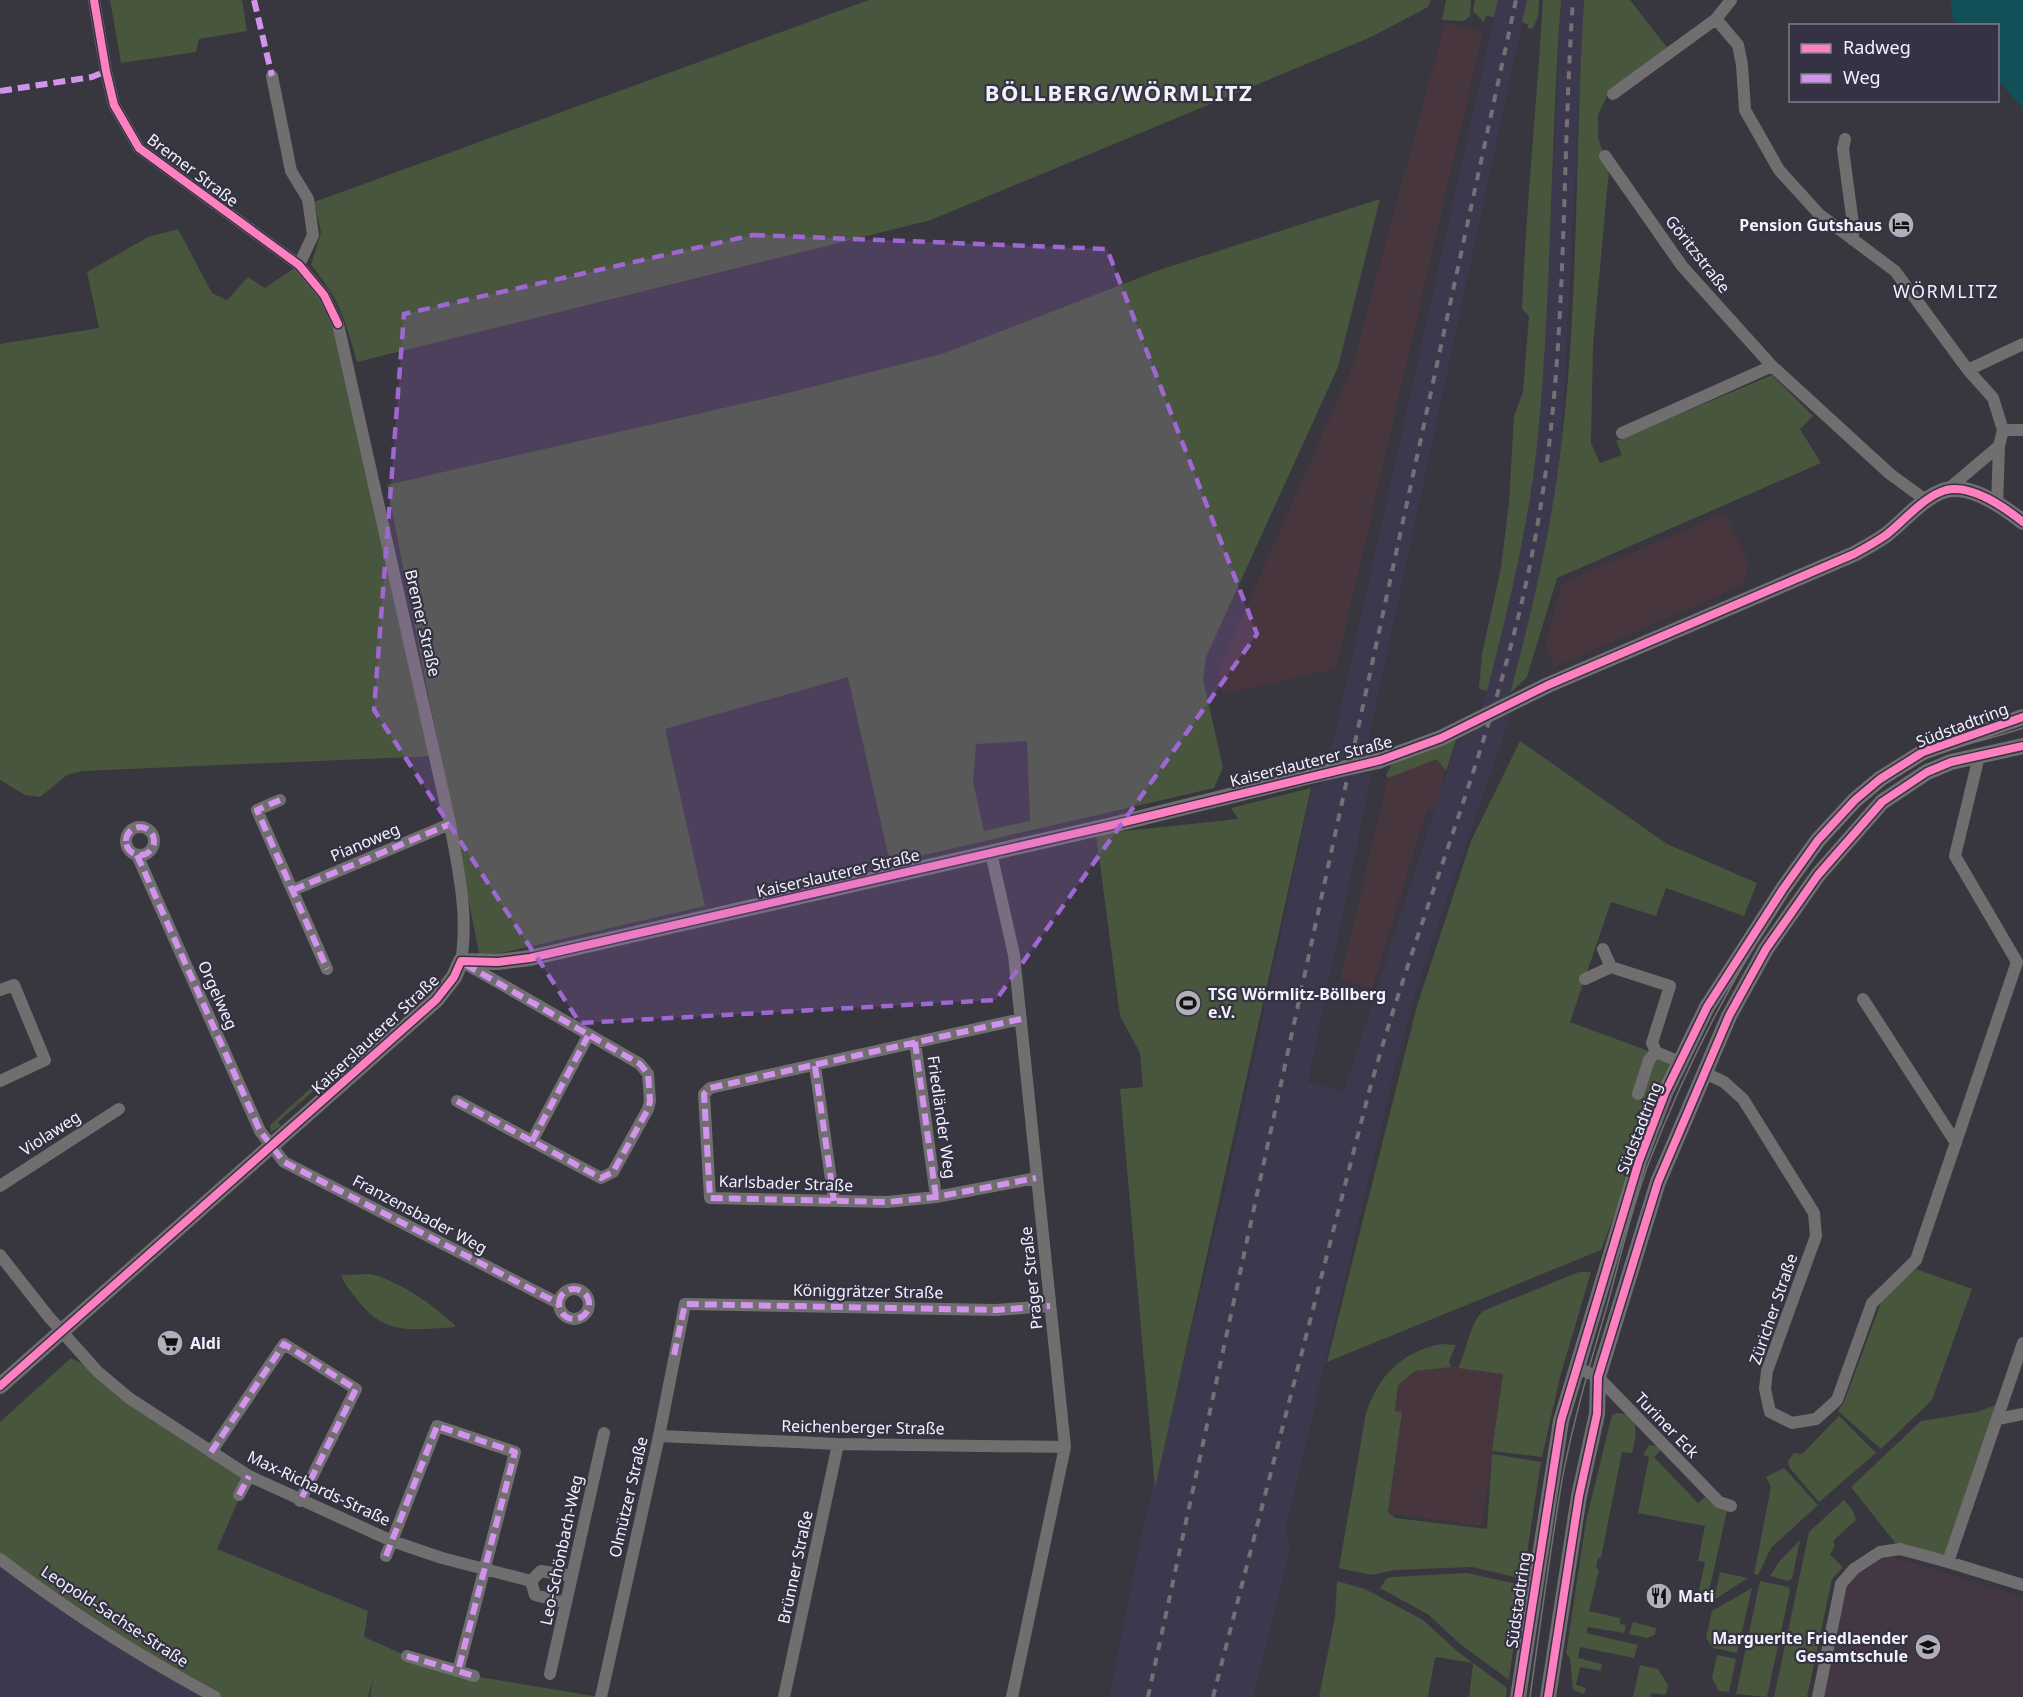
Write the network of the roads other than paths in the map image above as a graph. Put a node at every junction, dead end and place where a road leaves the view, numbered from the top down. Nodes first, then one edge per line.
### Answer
1 (94, 0) edge
2 (1731, 0) edge
3 (1716, 19) junction
4 (272, 76) dead end
5 (1613, 94) dead end
6 (1845, 139) dead end
7 (1605, 156) dead end
8 (1853, 240) junction
9 (299, 265) junction
10 (2023, 344) edge
11 (1772, 366) junction
12 (1968, 370) junction
13 (2002, 430) junction
14 (2023, 430) edge
15 (1622, 433) dead end
16 (1999, 446) junction
17 (1947, 490) junction
18 (1927, 501) junction
19 (1996, 504) junction
20 (2023, 522) edge
21 (2023, 717) edge
22 (2023, 746) edge
23 (1979, 756) junction
24 (279, 800) dead end
25 (450, 824) junction
26 (991, 853) junction
27 (137, 855) dead end
28 (293, 890) junction
29 (1603, 949) dead end
30 (461, 961) junction
31 (1611, 967) junction
32 (327, 969) dead end
33 (1585, 979) dead end
34 (0, 990) edge
35 (1863, 999) dead end
36 (1021, 1019) junction
37 (588, 1036) junction
38 (915, 1042) junction
39 (1656, 1052) junction
40 (1680, 1062) junction
41 (815, 1066) junction
42 (1704, 1073) junction
43 (0, 1081) edge
44 (1638, 1094) dead end
45 (457, 1101) dead end
46 (119, 1109) dead end
47 (532, 1141) junction
48 (1956, 1143) junction
49 (271, 1147) junction
50 (1036, 1178) junction
51 (0, 1186) edge
52 (936, 1197) junction
53 (834, 1201) junction
54 (0, 1256) edge
55 (558, 1303) dead end
56 (685, 1304) joint
57 (1050, 1306) junction
58 (62, 1332) junction
59 (2023, 1343) edge
60 (1578, 1368) junction
61 (1598, 1377) junction
62 (0, 1386) edge
63 (2023, 1414) edge
64 (1998, 1419) junction
65 (604, 1433) dead end
66 (659, 1436) junction
67 (838, 1444) junction
68 (1065, 1447) junction
69 (211, 1452) junction
70 (249, 1476) junction
71 (239, 1495) dead end
72 (300, 1501) junction
73 (1731, 1506) dead end
74 (392, 1541) junction
75 (386, 1556) dead end
76 (0, 1559) edge
77 (1948, 1562) junction
78 (485, 1570) junction
79 (572, 1576) junction
80 (531, 1581) junction
81 (2023, 1584) edge
82 (567, 1603) junction
83 (407, 1656) dead end
84 (458, 1671) junction
85 (550, 1674) dead end
86 (474, 1676) dead end
87 (215, 1697) edge
88 (601, 1697) edge
89 (784, 1697) edge
90 (1012, 1697) edge
91 (1518, 1697) edge
92 (1548, 1697) edge
93 (1818, 1697) edge

1 - 9 street, Bremer Straße
2 - 3 street
3 - 5 street
3 - 8 street
4 - 9 street
6 - 8 street
7 - 11 street, Göritzstraße
8 - 12 street
9 - 25 street, Bremer Straße
10 - 12 street
11 - 15 street
11 - 18 street, Göritzstraße
12 - 13 street
13 - 14 street
13 - 16 street
16 - 17 street
16 - 19 street
17 - 18 street, Kaiserslauterer Straße
17 - 19 street
18 - 26 street, Kaiserslauterer Straße, bridge
19 - 20 street
21 - 40 street, Südstadtring
22 - 23 street, Südstadtring
23 - 42 street, Südstadtring
23 - 48 street, Züricher Straße
24 - 28 street
25 - 28 street, Pianoweg
25 - 30 street, Bremer Straße
26 - 30 street, Kaiserslauterer Straße
26 - 36 street, Prager Straße
27 - 49 street, Orgelweg
28 - 32 street
29 - 31 street
30 - 37 street
30 - 49 street, Kaiserslauterer Straße
31 - 33 street
31 - 39 street
34 - 43 street
35 - 48 street
36 - 38 street, Karlsbader Straße
36 - 50 street, Prager Straße
37 - 47 street
37 - 47 street
38 - 41 street, Karlsbader Straße
38 - 52 street, Friedländer Weg
39 - 40 street
39 - 44 street
40 - 60 street, Südstadtring
41 - 53 street
41 - 53 street, Karlsbader Straße
42 - 48 street, Züricher Straße
42 - 61 street, Südstadtring
45 - 47 street
46 - 51 street, Violaweg
49 - 55 street, Franzensbader Weg
49 - 58 street, Kaiserslauterer Straße
50 - 52 street, Karlsbader Straße
50 - 57 street, Prager Straße
52 - 53 street, Karlsbader Straße
54 - 58 street, Max-Richards-Straße
56 - 57 street, Königgrätzer Straße
56 - 66 street, Olmützer Straße
57 - 68 street, Prager Straße
58 - 62 street, Kaiserslauterer Straße
58 - 69 street, Max-Richards-Straße
59 - 64 street
60 - 61 street, Turiner Eck
60 - 91 street, Südstadtring
61 - 73 street, Turiner Eck
61 - 92 street, Südstadtring
63 - 64 street
64 - 77 street
65 - 79 street, Leo-Schönbach-Weg
66 - 67 street, Reichenberger Straße
66 - 88 street, Olmützer Straße
67 - 68 street, Reichenberger Straße
67 - 89 street, Brünner Straße
68 - 90 street, Prager Straße
69 - 70 street, Max-Richards-Straße
69 - 72 street
70 - 71 street
70 - 72 street, Max-Richards-Straße
72 - 74 street, Max-Richards-Straße
74 - 75 street
74 - 78 street, Max-Richards-Straße
74 - 78 street
76 - 87 street, Leopold-Sachse-Straße
77 - 81 street
77 - 93 street
78 - 80 street, Max-Richards-Straße
78 - 84 street
79 - 80 street, Max-Richards-Straße
79 - 82 street, Leo-Schönbach-Weg
80 - 82 street, Max-Richards-Straße
82 - 85 street, Leo-Schönbach-Weg
83 - 84 street
84 - 86 street

